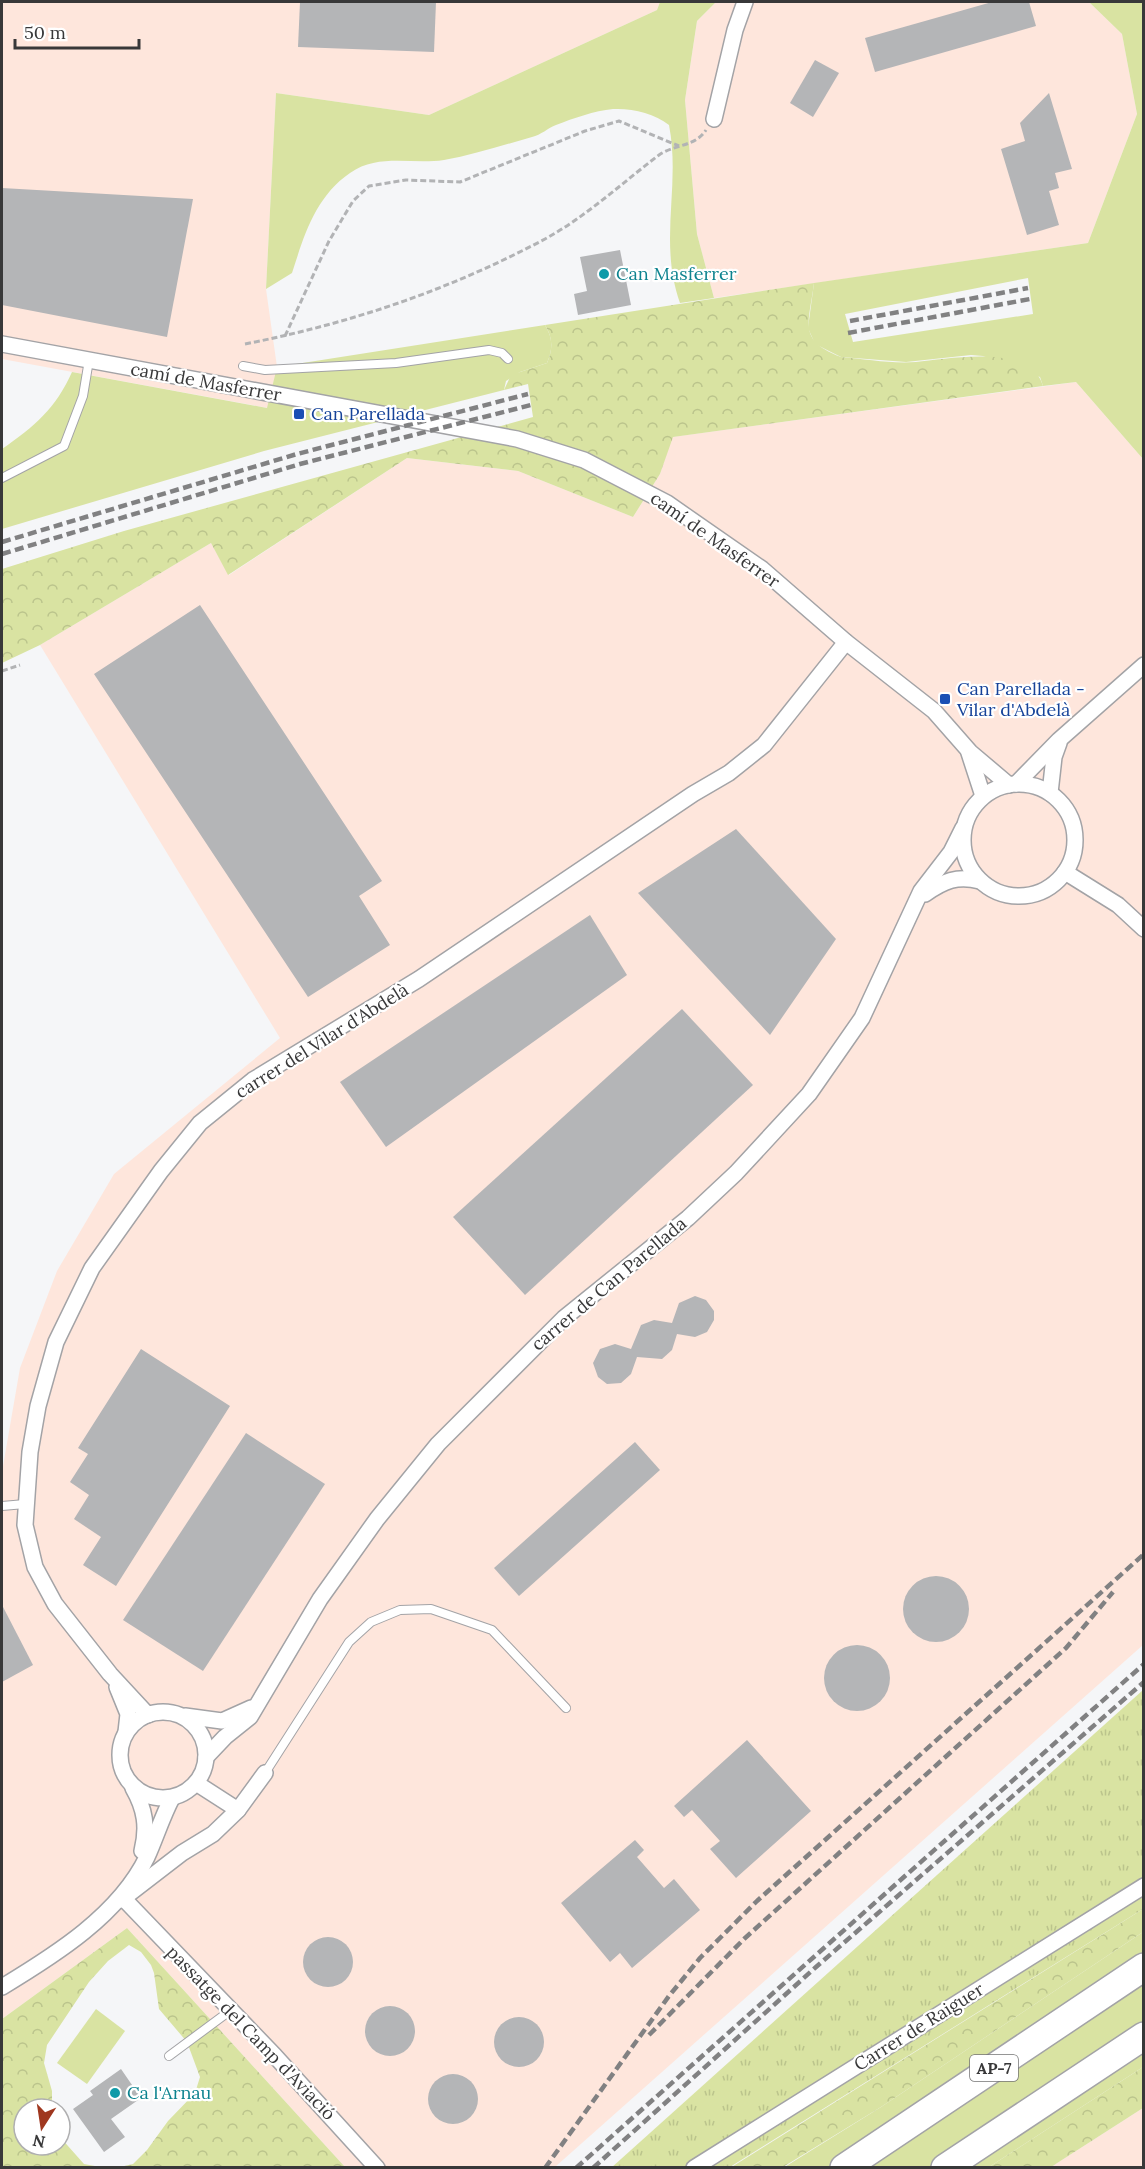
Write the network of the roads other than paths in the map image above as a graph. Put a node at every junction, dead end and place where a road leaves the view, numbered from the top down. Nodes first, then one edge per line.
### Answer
1 (745, 2) edge
2 (714, 119) road end
3 (2, 344) edge
4 (508, 359) dead end
5 (89, 360) junction
6 (243, 366) dead end
7 (2, 478) edge
8 (846, 642) junction
9 (1143, 665) edge
10 (959, 738) junction
11 (1059, 740) junction
12 (1013, 784) junction
13 (1050, 793) junction
14 (984, 796) junction
15 (963, 828) junction
16 (1065, 872) junction
17 (980, 880) junction
18 (904, 924) junction
19 (1143, 928) edge
20 (25, 1504) junction
21 (2, 1506) edge
22 (111, 1674) junction
23 (262, 1698) junction
24 (566, 1708) dead end
25 (176, 1714) junction
26 (148, 1715) junction
27 (126, 1732) junction
28 (206, 1757) junction
29 (265, 1773) joint
30 (196, 1783) junction
31 (132, 1785) junction
32 (172, 1798) junction
33 (238, 1810) junction
34 (131, 1880) junction
35 (1143, 1886) edge
36 (119, 1902) junction
37 (1143, 1967) edge
38 (2, 1986) edge
39 (231, 2010) junction
40 (1143, 2036) edge
41 (169, 2056) dead end
42 (377, 2168) edge
43 (694, 2168) edge
44 (844, 2168) edge
45 (945, 2168) edge

1 - 2 street
3 - 5 street, camí de Masferrer
4 - 6 lane
5 - 7 lane
5 - 8 street, camí de Masferrer
8 - 10 street, camí de Masferrer
8 - 20 street, carrer del Vilar d'Abdelà
9 - 11 street
10 - 12 street, camí de Masferrer
10 - 14 street, camí de Masferrer
11 - 12 street
11 - 13 street
12 - 13 street
12 - 14 street
13 - 16 street
14 - 15 street
15 - 17 street
15 - 18 street, carrer de Can Parellada
16 - 17 street
16 - 19 street
17 - 18 street, carrer de Can Parellada
18 - 23 street, carrer de Can Parellada
20 - 21 lane
20 - 22 street, carrer del Vilar d'Abdelà
22 - 26 street, carrer del Vilar d'Abdelà
22 - 27 street, carrer del Vilar d'Abdelà
23 - 25 street, carrer de Can Parellada
23 - 28 street, carrer de Can Parellada
24 - 29 lane
25 - 26 street
25 - 28 street
26 - 27 street
27 - 31 street
28 - 30 street
29 - 33 street
30 - 32 street
30 - 33 street
31 - 32 street
31 - 34 street
32 - 34 street
33 - 36 street
34 - 36 street
35 - 43 street, Carrer de Raiguer
36 - 38 street
36 - 39 street, passatge del Camp d'Aviació
37 - 44 highway, AP-7
39 - 41 lane
39 - 42 street, passatge del Camp d'Aviació
40 - 45 highway

